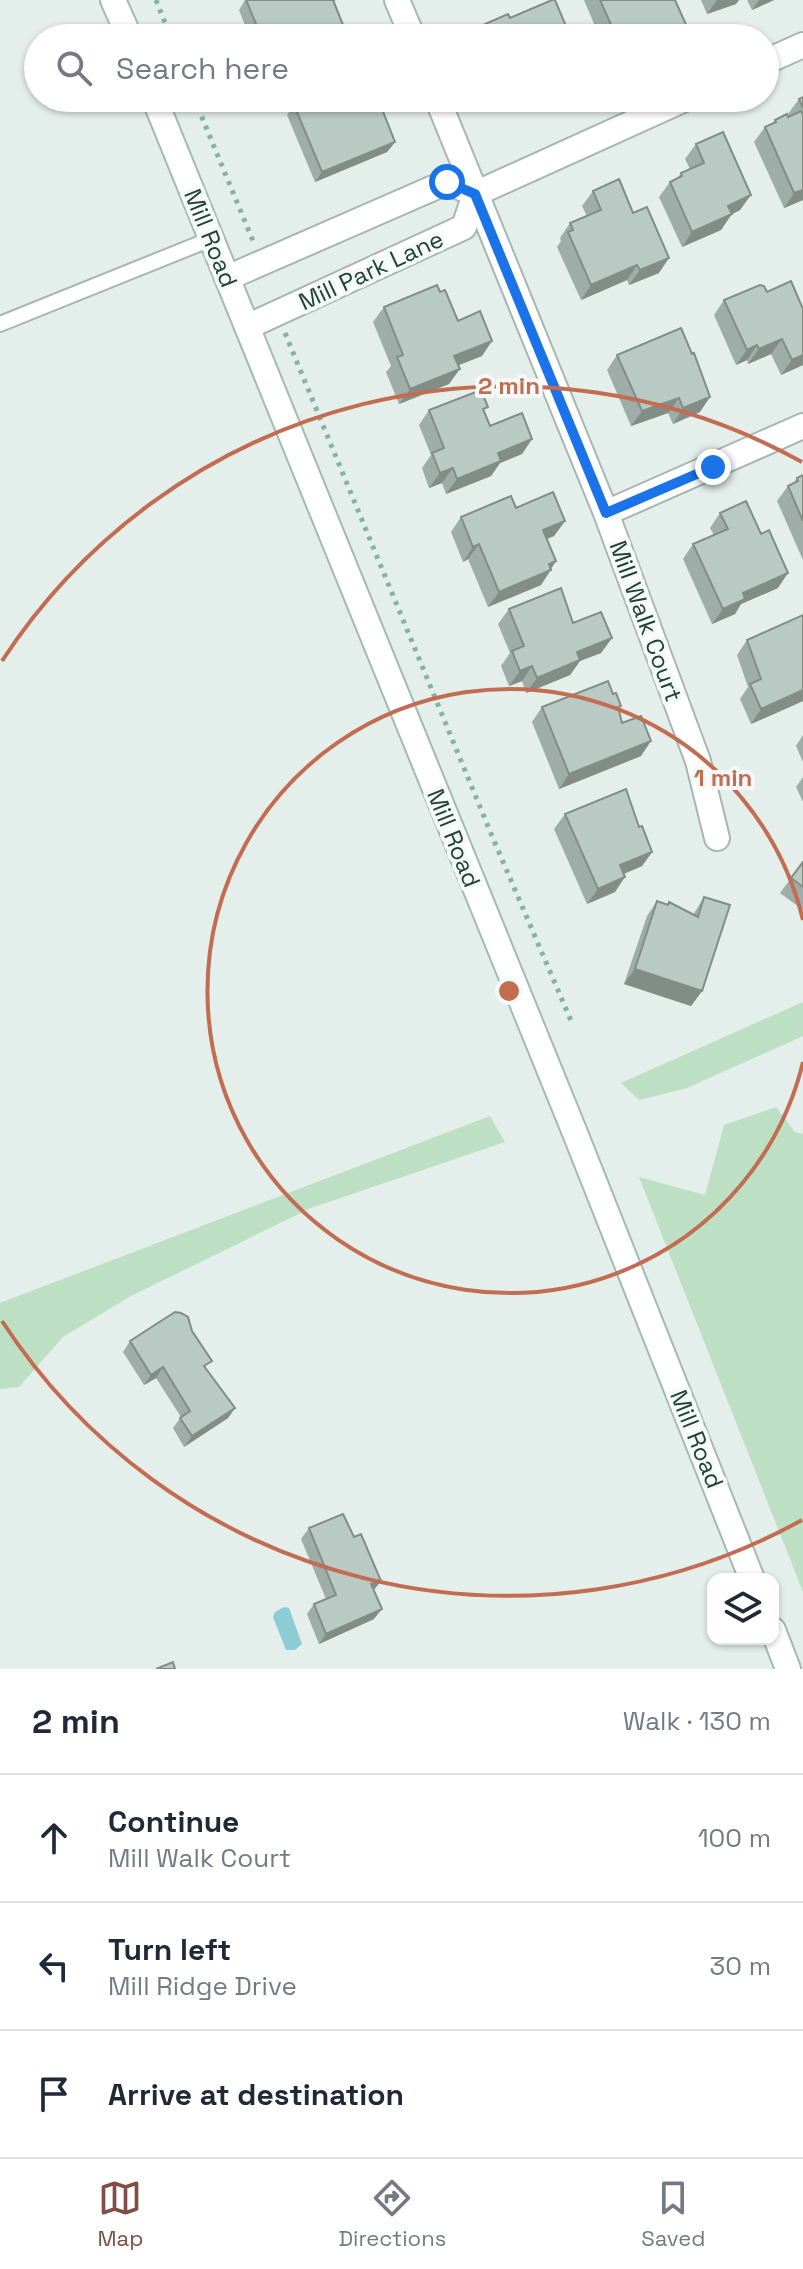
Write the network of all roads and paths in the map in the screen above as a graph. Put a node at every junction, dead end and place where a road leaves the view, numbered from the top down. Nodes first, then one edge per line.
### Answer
1 (113, 0) edge
2 (156, 0) edge
3 (397, 0) edge
4 (124, 24) edge
5 (165, 24) edge
6 (407, 24) edge
7 (803, 45) edge
8 (779, 56) edge
9 (160, 112) edge
10 (200, 112) edge
11 (443, 112) edge
12 (656, 112) edge
13 (475, 194) junction
14 (252, 238) dead end
15 (211, 239) junction
16 (227, 278) junction
17 (0, 324) edge
18 (247, 327) junction
19 (287, 336) dead end
20 (803, 426) edge
21 (606, 513) junction
22 (717, 838) dead end
23 (572, 1023) dead end
24 (750, 1573) edge
25 (779, 1645) edge
26 (788, 1669) edge

1 - 4 street
2 - 5 path
3 - 6 street
7 - 8 street
9 - 15 street, Mill Road
10 - 14 path
11 - 13 street, Mill Walk Court
12 - 13 street
13 - 16 street, Mill Park Lane
13 - 18 street, Mill Park Lane
13 - 21 street, Mill Walk Court
15 - 16 street, Mill Road
15 - 17 lane
16 - 18 street, Mill Road
18 - 24 street, Mill Road
19 - 23 path
20 - 21 street
21 - 22 street, Mill Walk Court
25 - 26 street

